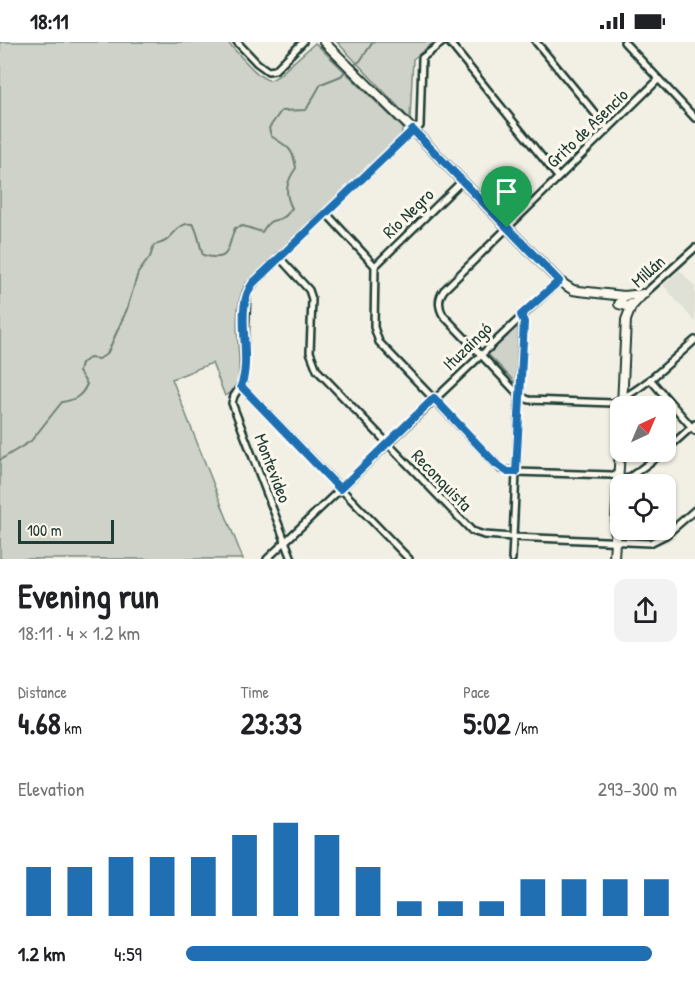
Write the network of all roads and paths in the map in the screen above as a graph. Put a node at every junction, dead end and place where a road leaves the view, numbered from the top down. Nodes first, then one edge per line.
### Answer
1 (237, 42) edge
2 (303, 42) edge
3 (324, 42) edge
4 (443, 42) edge
5 (449, 42) edge
6 (536, 42) edge
7 (624, 42) edge
8 (658, 80) junction
9 (695, 118) edge
10 (608, 129) junction
11 (413, 130) junction
12 (558, 177) junction
13 (462, 181) junction
14 (326, 213) junction
15 (507, 228) junction
16 (695, 248) edge
17 (279, 257) junction
18 (375, 266) junction
19 (559, 281) junction
20 (608, 294) junction
21 (644, 294) junction
22 (626, 296) junction
23 (619, 304) junction
24 (631, 307) junction
25 (521, 315) junction
26 (626, 320) junction
27 (695, 340) edge
28 (480, 354) junction
29 (650, 379) junction
30 (241, 386) junction
31 (520, 396) junction
32 (622, 396) edge
33 (630, 396) edge
34 (434, 398) junction
35 (610, 403) edge
36 (694, 427) edge
37 (676, 442) edge
38 (387, 444) junction
39 (651, 462) edge
40 (516, 472) junction
41 (636, 474) edge
42 (610, 475) edge
43 (340, 489) junction
44 (695, 510) edge
45 (513, 537) junction
46 (284, 540) junction
47 (615, 542) junction
48 (267, 559) edge
49 (292, 559) edge
50 (409, 559) edge
51 (512, 559) edge
52 (614, 559) edge

1 - 2 street
3 - 11 street
4 - 11 street, Montevideo
5 - 12 street
6 - 10 street
7 - 8 street
8 - 9 street
8 - 10 street, Grito de Asencio
10 - 12 street, Grito de Asencio
11 - 13 street
11 - 14 street, Montevideo
12 - 15 street, Grito de Asencio
13 - 15 street
13 - 18 street, Río Negro
14 - 17 street, Montevideo
14 - 18 street
15 - 19 street
15 - 28 street, Grito de Asencio
16 - 21 street, Millán
17 - 30 street, Montevideo
17 - 38 street, Reconquista
18 - 34 street
19 - 20 street
19 - 25 street, Ituzaingó
20 - 22 street
20 - 23 street
21 - 22 street
21 - 24 street, Millán
22 - 23 street
22 - 24 street
23 - 24 street
23 - 26 street
24 - 26 street, Millán
25 - 28 street, Ituzaingó
25 - 31 street
26 - 32 street
27 - 29 street
28 - 31 street, Grito de Asencio
28 - 34 street, Ituzaingó
29 - 33 street
29 - 36 street
30 - 43 street
30 - 46 street, Montevideo
31 - 35 street
31 - 40 street
34 - 38 street, Ituzaingó
34 - 40 street
36 - 37 street
38 - 43 street, Ituzaingó
38 - 45 street, Reconquista
39 - 41 street
40 - 42 street
40 - 45 street
43 - 46 street, Ituzaingó
43 - 50 street
44 - 47 street, Reconquista
45 - 47 street, Reconquista
45 - 51 street
46 - 48 street, Ituzaingó
46 - 49 street, Montevideo
47 - 52 street

